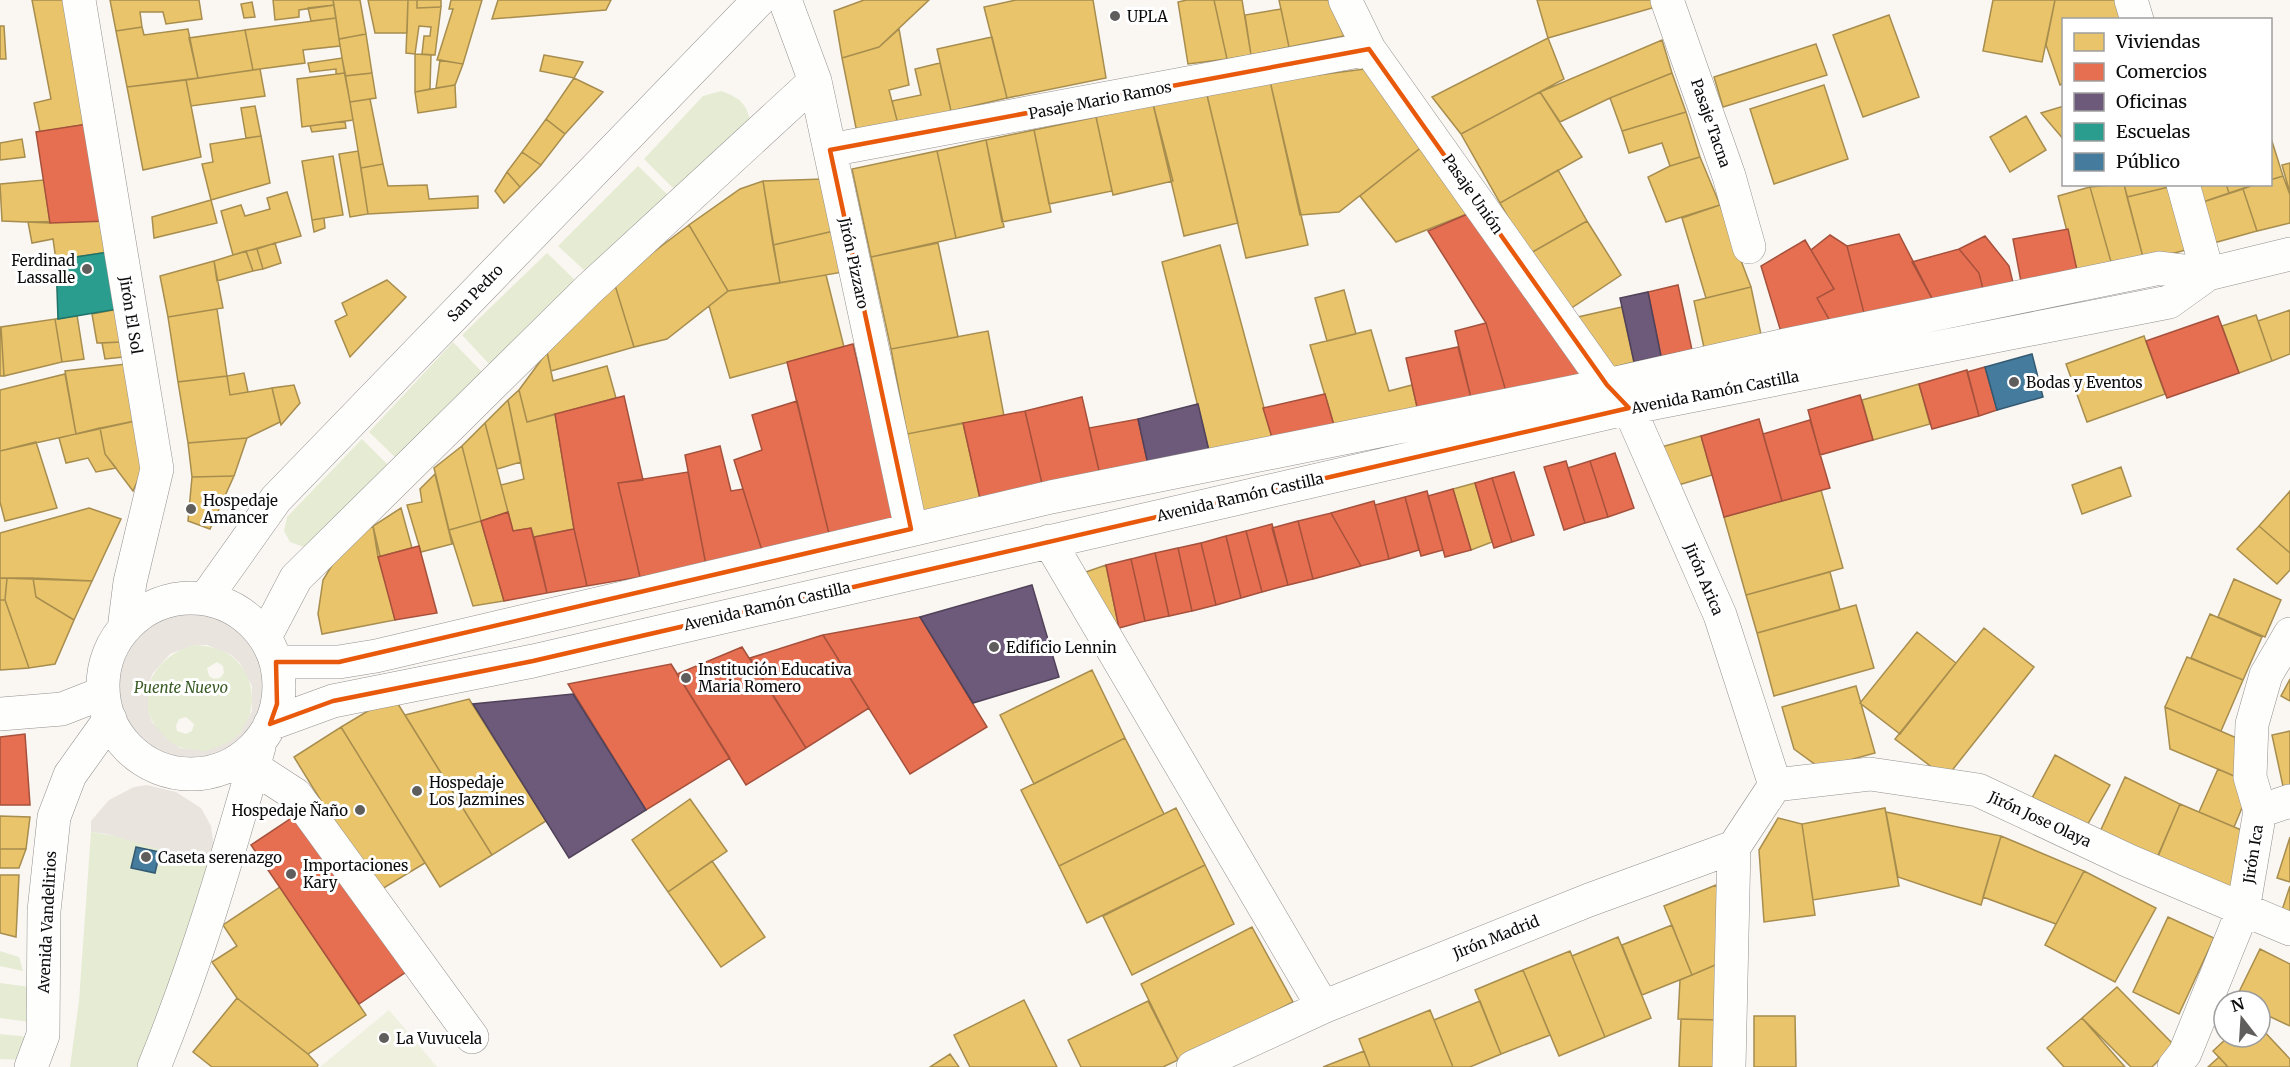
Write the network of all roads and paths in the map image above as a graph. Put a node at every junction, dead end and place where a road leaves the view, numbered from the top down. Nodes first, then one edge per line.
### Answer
1 (79, 0) edge
2 (759, 0) edge
3 (785, 0) edge
4 (1345, 0) edge
5 (1667, 0) edge
6 (2131, 0) edge
7 (2136, 18) edge
8 (1369, 49) junction
9 (815, 81) junction
10 (831, 150) junction
11 (2184, 186) edge
12 (1749, 247) dead end
13 (2290, 254) edge
14 (2208, 274) junction
15 (1607, 385) junction
16 (1629, 408) junction
17 (911, 529) junction
18 (1049, 541) junction
19 (205, 599) junction
20 (124, 629) junction
21 (2290, 634) edge
22 (271, 650) junction
23 (106, 706) junction
24 (0, 714) edge
25 (262, 743) junction
26 (1775, 785) junction
27 (2275, 806) edge
28 (1734, 847) junction
29 (2243, 910) junction
30 (2290, 929) edge
31 (1323, 1007) junction
32 (472, 1037) dead end
33 (31, 1067) edge
34 (154, 1067) edge
35 (1193, 1067) edge
36 (1729, 1067) edge
37 (2174, 1067) edge

1 - 20 street, Jirón El Sol
2 - 19 street, San Pedro
3 - 9 street, Jirón Pizzaro
4 - 8 street, Pasaje Unión
5 - 12 street, Pasaje Tacna
6 - 7 street
8 - 10 street, Pasaje Mario Ramos
8 - 15 street, Pasaje Unión
9 - 10 street, Jirón Pizzaro
9 - 22 street
10 - 17 street, Jirón Pizzaro
11 - 14 street
13 - 14 street, Avenida Ramón Castilla
14 - 15 street, Avenida Ramón Castilla
14 - 16 street, Avenida Ramón Castilla
15 - 16 street, Jirón Arica
15 - 17 street, Avenida Ramón Castilla
16 - 18 street, Avenida Ramón Castilla
16 - 26 street, Jirón Arica
17 - 22 street, Avenida Ramón Castilla
18 - 25 street, Avenida Ramón Castilla
18 - 31 street
19 - 20 street
19 - 22 street
20 - 23 street
21 - 27 street, Jirón Ica
22 - 25 street
23 - 24 street
23 - 25 street
23 - 33 street, Avenida Vandelirios
25 - 32 street
25 - 34 street
26 - 28 street
26 - 29 street, Jirón Jose Olaya
27 - 29 street, Jirón Ica
28 - 31 street, Jirón Madrid
28 - 36 street
29 - 30 street, Jirón Jose Olaya
29 - 37 street, Jirón Ica
31 - 35 street, Jirón Madrid

